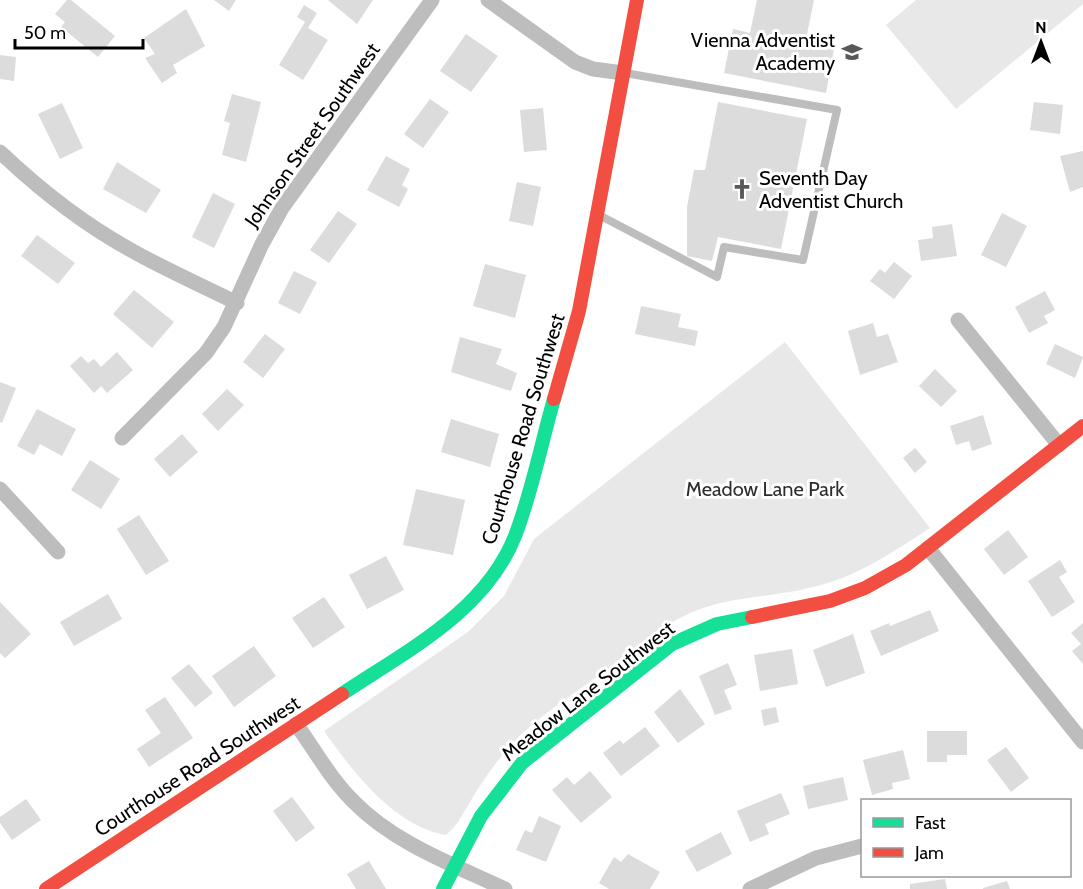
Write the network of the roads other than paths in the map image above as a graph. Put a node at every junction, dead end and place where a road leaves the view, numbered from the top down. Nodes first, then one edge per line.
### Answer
1 (432, 0) edge
2 (488, 0) edge
3 (637, 0) edge
4 (623, 73) junction
5 (0, 152) edge
6 (598, 215) junction
7 (237, 303) junction
8 (958, 320) dead end
9 (1083, 426) edge
10 (122, 438) dead end
11 (1059, 445) junction
12 (0, 489) edge
13 (928, 548) junction
14 (58, 552) dead end
15 (297, 724) junction
16 (1083, 742) edge
17 (861, 846) edge
18 (455, 865) junction
19 (46, 889) edge
20 (443, 889) edge
21 (505, 889) edge
22 (750, 889) edge

1 - 7 street, Johnson Street Southwest
2 - 4 street
3 - 4 street, Courthouse Road Southwest
4 - 6 street, Courthouse Road Southwest
4 - 6 lane
5 - 7 street
6 - 15 street, Courthouse Road Southwest
7 - 10 street, Johnson Street Southwest
8 - 11 street
9 - 11 street, Meadow Lane Southwest
11 - 13 street, Meadow Lane Southwest
12 - 14 street
13 - 16 street
13 - 18 street, Meadow Lane Southwest
15 - 18 street
15 - 19 street, Courthouse Road Southwest
17 - 22 street
18 - 20 street, Meadow Lane Southwest
18 - 21 street

